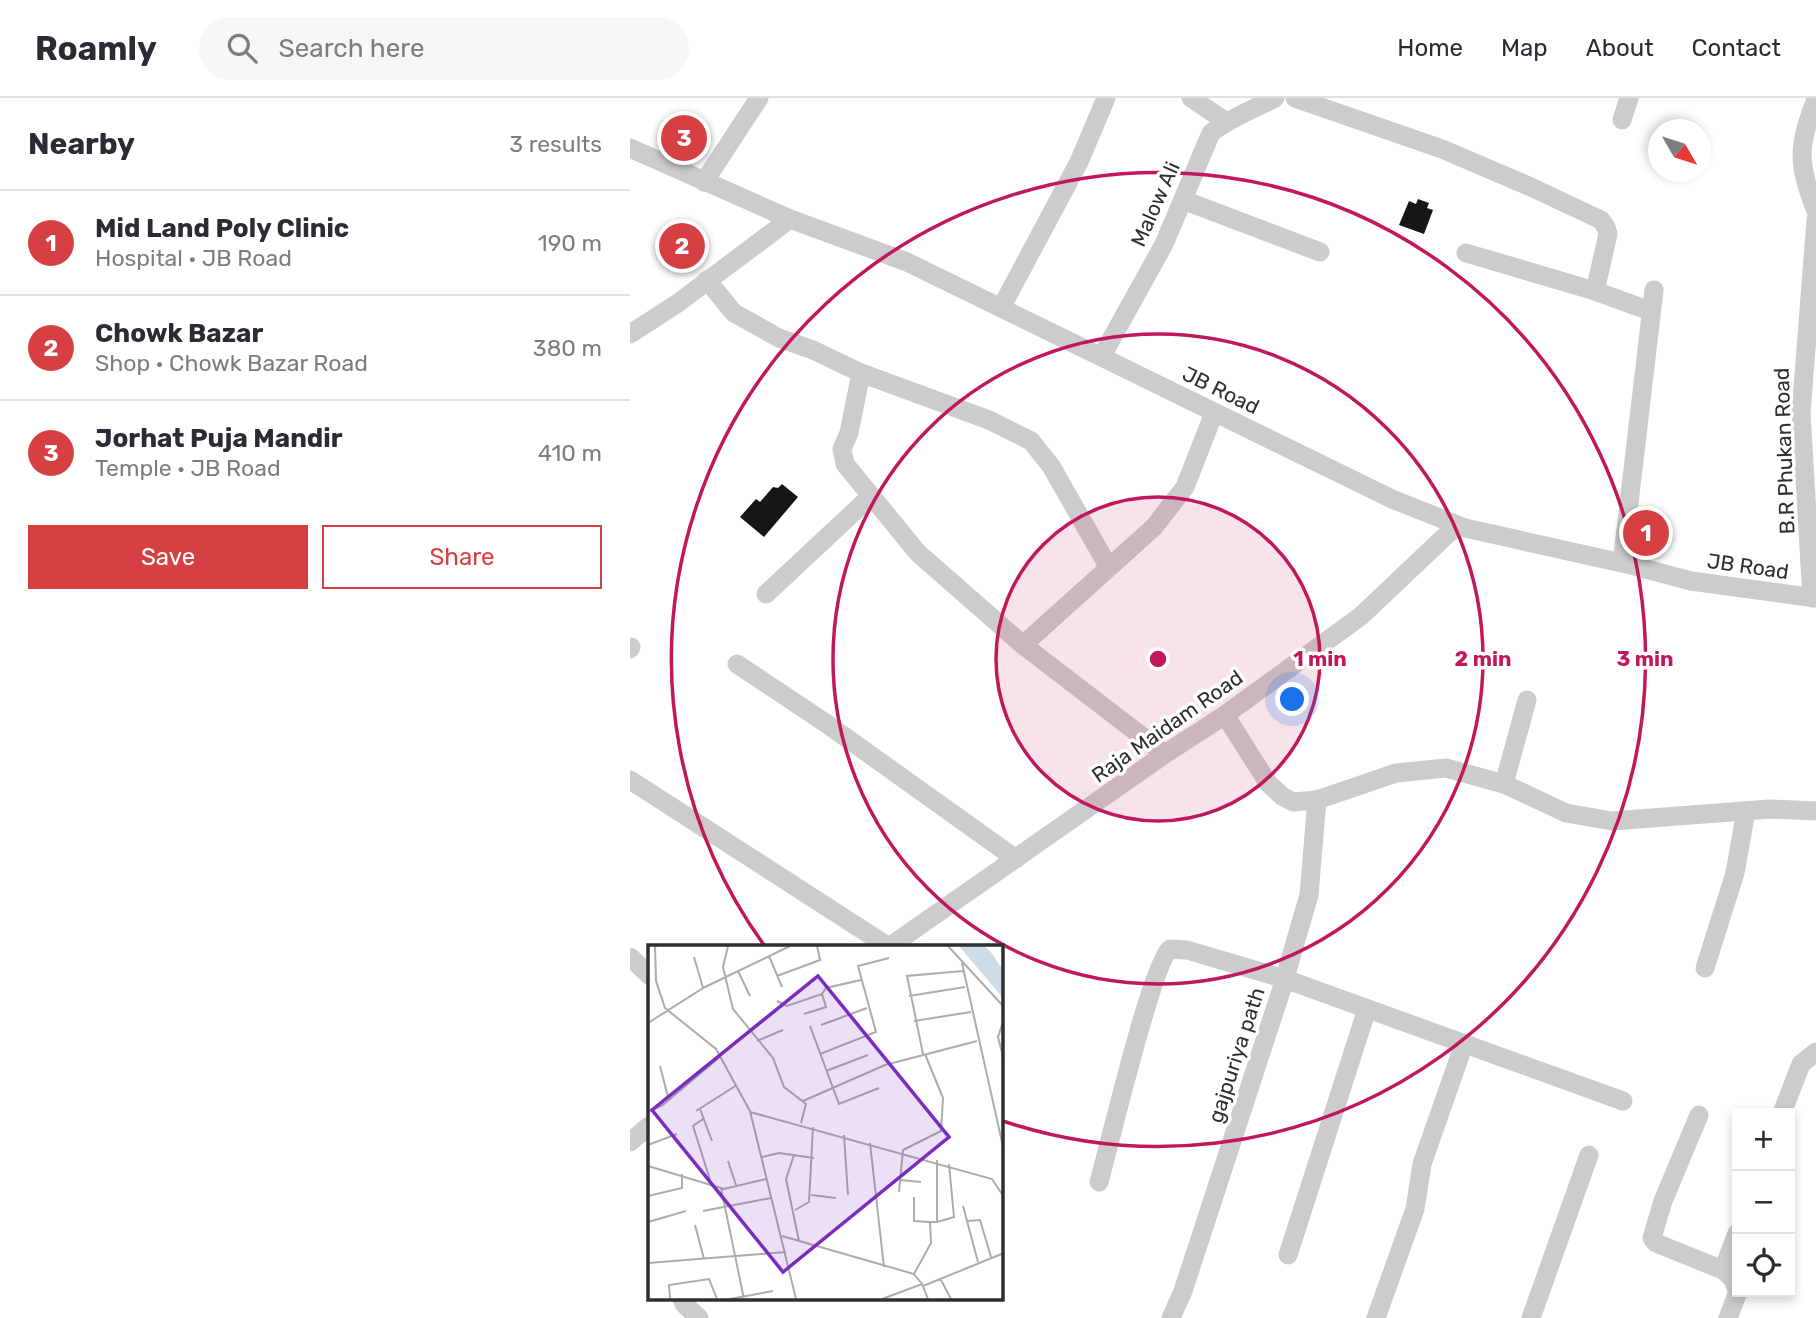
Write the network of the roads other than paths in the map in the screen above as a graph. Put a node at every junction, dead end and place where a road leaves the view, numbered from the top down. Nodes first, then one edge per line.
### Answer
1 (759, 98) edge
2 (1106, 98) edge
3 (1191, 98) edge
4 (1275, 98) edge
5 (1294, 98) edge
6 (1629, 98) edge
7 (1816, 99) edge
8 (1622, 120) dead end
9 (1225, 121) junction
10 (630, 148) edge
11 (704, 182) junction
12 (1183, 200) junction
13 (1816, 211) edge
14 (790, 219) junction
15 (1816, 220) edge
16 (1320, 252) dead end
17 (1466, 253) dead end
18 (707, 280) junction
19 (1654, 290) dead end
20 (1595, 291) junction
21 (1001, 308) junction
22 (1650, 311) junction
23 (630, 334) edge
24 (1102, 356) junction
25 (861, 373) junction
26 (1214, 413) junction
27 (1808, 414) edge
28 (871, 496) junction
29 (1457, 525) junction
30 (1622, 564) junction
31 (1108, 566) junction
32 (766, 594) dead end
33 (1814, 598) edge
34 (1024, 645) junction
35 (737, 664) dead end
36 (1527, 700) dead end
37 (1225, 715) junction
38 (1165, 754) junction
39 (630, 780) edge
40 (1504, 784) junction
41 (1317, 800) junction
42 (1746, 811) junction
43 (1816, 811) edge
44 (1016, 859) junction
45 (886, 945) edge
46 (892, 945) edge
47 (630, 957) edge
48 (1705, 968) dead end
49 (648, 974) edge
50 (1285, 979) junction
51 (1367, 1009) junction
52 (1464, 1044) junction
53 (1816, 1052) edge
54 (1623, 1101) dead end
55 (1784, 1108) edge
56 (1699, 1115) dead end
57 (648, 1127) edge
58 (630, 1142) edge
59 (1589, 1155) dead end
60 (1099, 1182) dead end
61 (1737, 1234) edge
62 (1288, 1255) dead end
63 (1723, 1270) junction
64 (1732, 1278) edge
65 (1735, 1297) edge
66 (682, 1300) edge
67 (699, 1318) edge
68 (1171, 1318) edge
69 (1376, 1318) edge
70 (1531, 1318) edge
71 (1728, 1318) edge

1 - 11 street
2 - 21 street
3 - 9 street
4 - 9 street, Malow Ali
5 - 20 street
6 - 8 street
7 - 13 street
9 - 12 street, Malow Ali
10 - 11 street, JB Road
11 - 14 street, JB Road
12 - 16 street
12 - 24 street, Malow Ali
14 - 18 street
14 - 21 street, JB Road
15 - 27 street, B.R Phukan Road
17 - 20 street
18 - 23 street
18 - 25 street
19 - 22 street
20 - 22 street
21 - 24 street, JB Road
22 - 30 street
24 - 26 street, JB Road
25 - 28 street
25 - 31 street
26 - 29 street, JB Road
26 - 31 street
27 - 33 street, B.R Phukan Road
28 - 32 street
28 - 34 street
29 - 30 street, JB Road
29 - 37 street, Raja Maidam Road
30 - 33 street, JB Road
31 - 34 street
34 - 38 street
35 - 44 street
36 - 40 street
37 - 38 street, Raja Maidam Road
37 - 41 street
38 - 44 street, Raja Maidam Road
39 - 45 street
40 - 41 street
40 - 42 street
41 - 50 street, gajpuriya path
42 - 43 street
42 - 48 street
44 - 46 street, Raja Maidam Road
47 - 49 street
50 - 51 street
50 - 60 street
50 - 68 street, gajpuriya path
51 - 52 street
51 - 62 street
52 - 54 street
52 - 69 street
53 - 55 street
56 - 63 street
57 - 58 street
59 - 70 street
61 - 63 street
63 - 64 street
65 - 71 street
66 - 67 street

